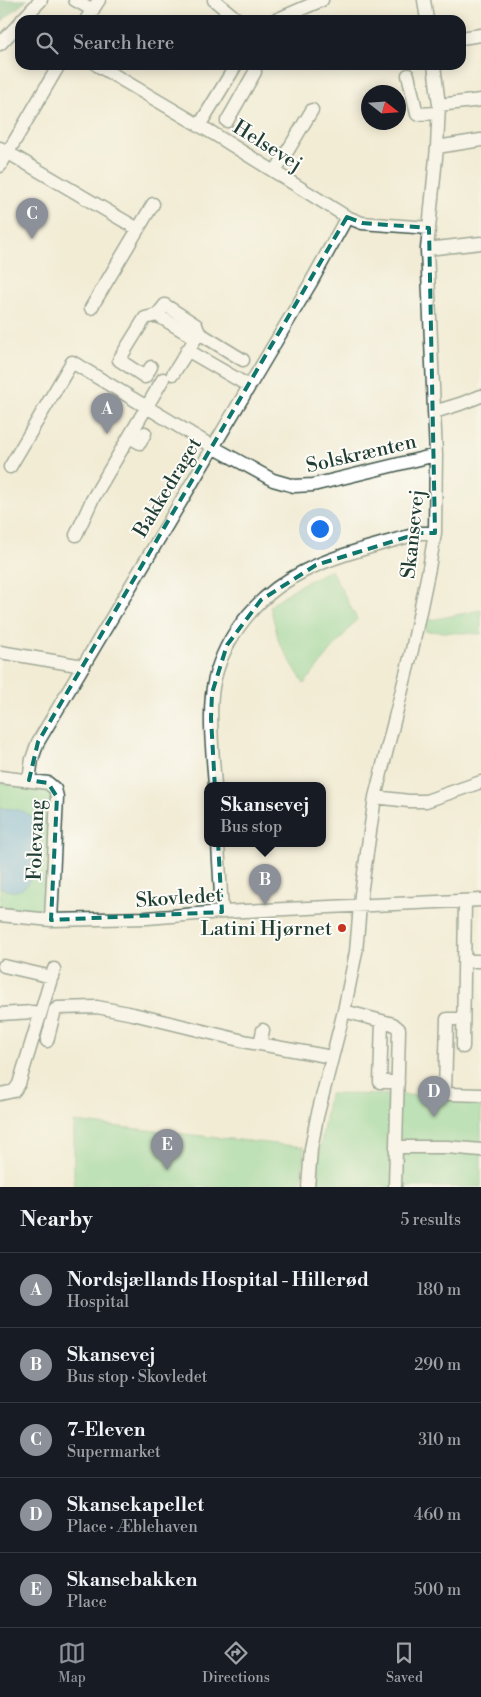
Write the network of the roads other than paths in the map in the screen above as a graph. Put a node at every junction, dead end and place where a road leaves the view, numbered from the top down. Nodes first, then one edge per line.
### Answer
1 (41, 0) edge
2 (76, 0) edge
3 (214, 0) edge
4 (322, 0) edge
5 (424, 0) edge
6 (92, 10) edge
7 (27, 15) edge
8 (232, 15) edge
9 (288, 15) edge
10 (426, 15) edge
11 (15, 28) edge
12 (481, 35) edge
13 (466, 37) edge
14 (0, 44) edge
15 (56, 70) edge
16 (105, 70) edge
17 (233, 70) edge
18 (435, 70) edge
19 (255, 72) dead end
20 (408, 75) dead end
21 (223, 87) junction
22 (241, 98) junction
23 (481, 100) edge
24 (439, 109) junction
25 (312, 110) dead end
26 (227, 121) dead end
27 (199, 126) junction
28 (481, 140) edge
29 (437, 147) junction
30 (4, 150) edge
31 (0, 166) edge
32 (275, 172) junction
33 (153, 204) dead end
34 (348, 217) junction
35 (428, 228) junction
36 (138, 229) junction
37 (481, 243) edge
38 (427, 250) junction
39 (91, 308) dead end
40 (197, 335) junction
41 (188, 350) junction
42 (243, 360) dead end
43 (151, 367) dead end
44 (249, 386) junction
45 (481, 396) edge
46 (147, 407) junction
47 (434, 412) junction
48 (145, 433) dead end
49 (130, 437) junction
50 (213, 447) junction
51 (436, 454) junction
52 (10, 467) dead end
53 (435, 533) junction
54 (76, 535) dead end
55 (0, 652) edge
56 (83, 666) junction
57 (0, 777) edge
58 (29, 780) junction
59 (215, 782) edge
60 (481, 782) edge
61 (376, 798) junction
62 (218, 847) edge
63 (481, 900) edge
64 (465, 901) junction
65 (360, 907) junction
66 (222, 912) junction
67 (0, 915) edge
68 (51, 920) junction
69 (464, 961) junction
70 (481, 961) edge
71 (4, 966) dead end
72 (344, 1011) junction
73 (0, 1014) edge
74 (40, 1014) junction
75 (463, 1019) junction
76 (263, 1030) dead end
77 (47, 1040) dead end
78 (260, 1044) junction
79 (463, 1047) dead end
80 (332, 1057) junction
81 (0, 1094) edge
82 (481, 1095) edge
83 (396, 1147) junction
84 (481, 1150) edge
85 (308, 1187) edge
86 (396, 1187) edge

1 - 7 street
2 - 6 street
3 - 8 street
4 - 9 street
5 - 10 street
11 - 14 street
12 - 13 street
15 - 30 street
16 - 27 street, Helsevej
17 - 21 street
18 - 24 street, Skansevej
19 - 22 street
20 - 24 street
21 - 22 street
21 - 27 street
22 - 26 street
23 - 24 street
24 - 29 street, Skansevej
25 - 32 street
27 - 32 street, Helsevej
28 - 29 street
29 - 35 street, Skansevej
30 - 31 street
30 - 36 street
32 - 34 street, Helsevej
33 - 36 street
34 - 35 street, Helsevej
34 - 44 street, Bakkedraget
35 - 38 street, Skansevej
36 - 39 street
37 - 38 street
38 - 47 street, Skansevej
40 - 41 street
40 - 42 street
40 - 43 street
41 - 44 street
41 - 46 street
44 - 50 street, Bakkedraget
45 - 47 street
46 - 49 street
46 - 50 street, Solskrænten
46 - 52 street, Solskrænten
47 - 51 street, Skansevej
48 - 49 street
49 - 54 street
50 - 51 street, Solskrænten
50 - 56 street, Bakkedraget
51 - 53 street, Skansevej
53 - 59 street
53 - 61 street, Skansevej
55 - 56 street
56 - 58 street, Bakkedraget
57 - 58 street, Folevang
58 - 68 street, Folevang
60 - 61 street
61 - 65 street, Skansevej
62 - 66 street
63 - 64 street, Skovledet
64 - 65 street, Skovledet
64 - 69 street
65 - 66 street, Skovledet
65 - 72 street, Skansevej
66 - 68 street, Skovledet
67 - 68 street, Skovledet
69 - 70 street
69 - 75 street
71 - 74 street
72 - 80 street, Skansevej
72 - 83 street
73 - 74 street
74 - 81 street
75 - 79 street
75 - 82 street
76 - 78 street
77 - 78 street
78 - 80 street
80 - 85 street, Skansevej
83 - 84 street
83 - 86 street

